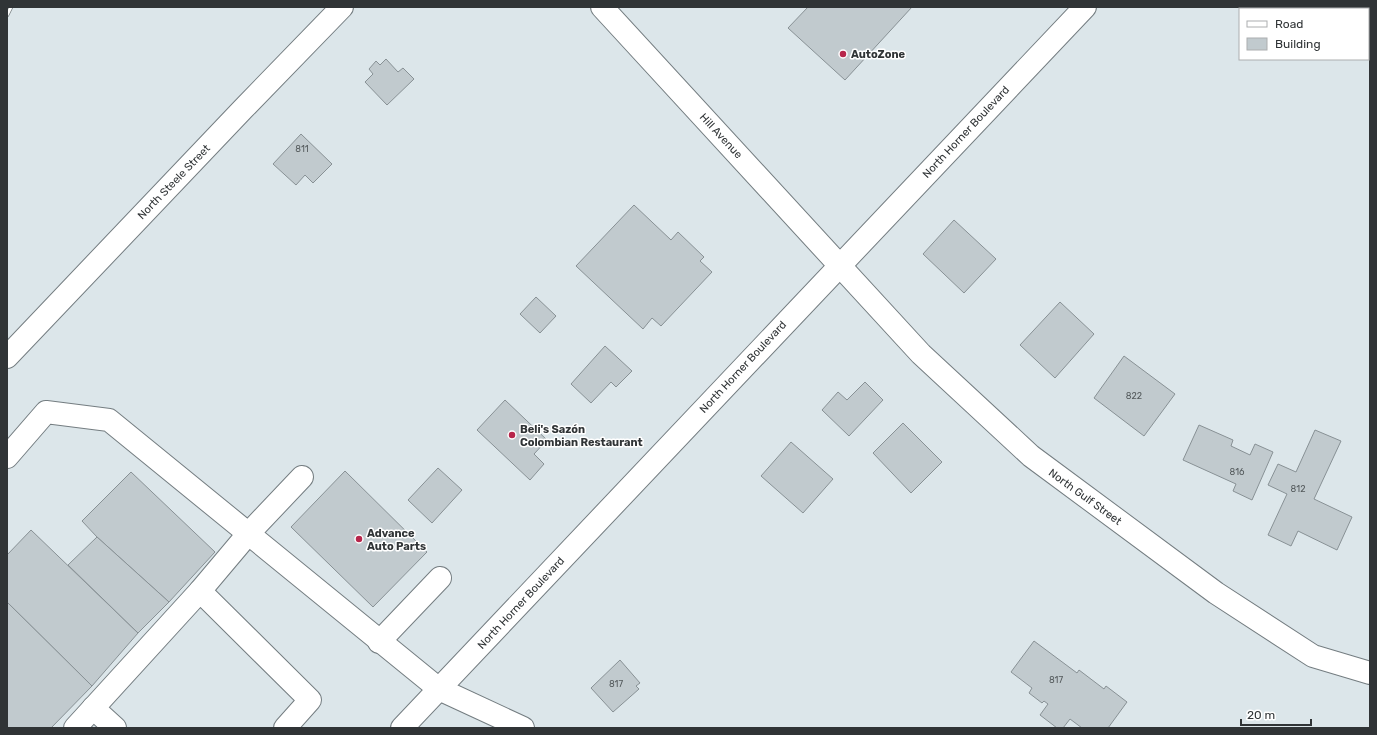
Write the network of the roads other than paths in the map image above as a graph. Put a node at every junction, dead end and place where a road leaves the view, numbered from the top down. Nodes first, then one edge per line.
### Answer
1 (342, 7) edge
2 (602, 7) edge
3 (1085, 7) edge
4 (840, 266) junction
5 (7, 357) edge
6 (7, 458) edge
7 (302, 477) dead end
8 (248, 534) junction
9 (440, 578) dead end
10 (200, 591) junction
11 (379, 642) junction
12 (1370, 673) edge
13 (439, 689) junction
14 (93, 708) junction
15 (75, 728) edge
16 (115, 728) edge
17 (285, 728) edge
18 (402, 728) edge
19 (523, 728) edge

1 - 5 street, North Steele Street
2 - 4 street, Hill Avenue
3 - 4 street, North Horner Boulevard
4 - 12 street, North Gulf Street
4 - 13 street, North Horner Boulevard
6 - 8 street
7 - 8 street
8 - 10 street
8 - 11 street
9 - 11 street
10 - 14 street
10 - 17 street
11 - 13 street
13 - 18 street, North Horner Boulevard
13 - 19 street
14 - 15 street
14 - 16 street

